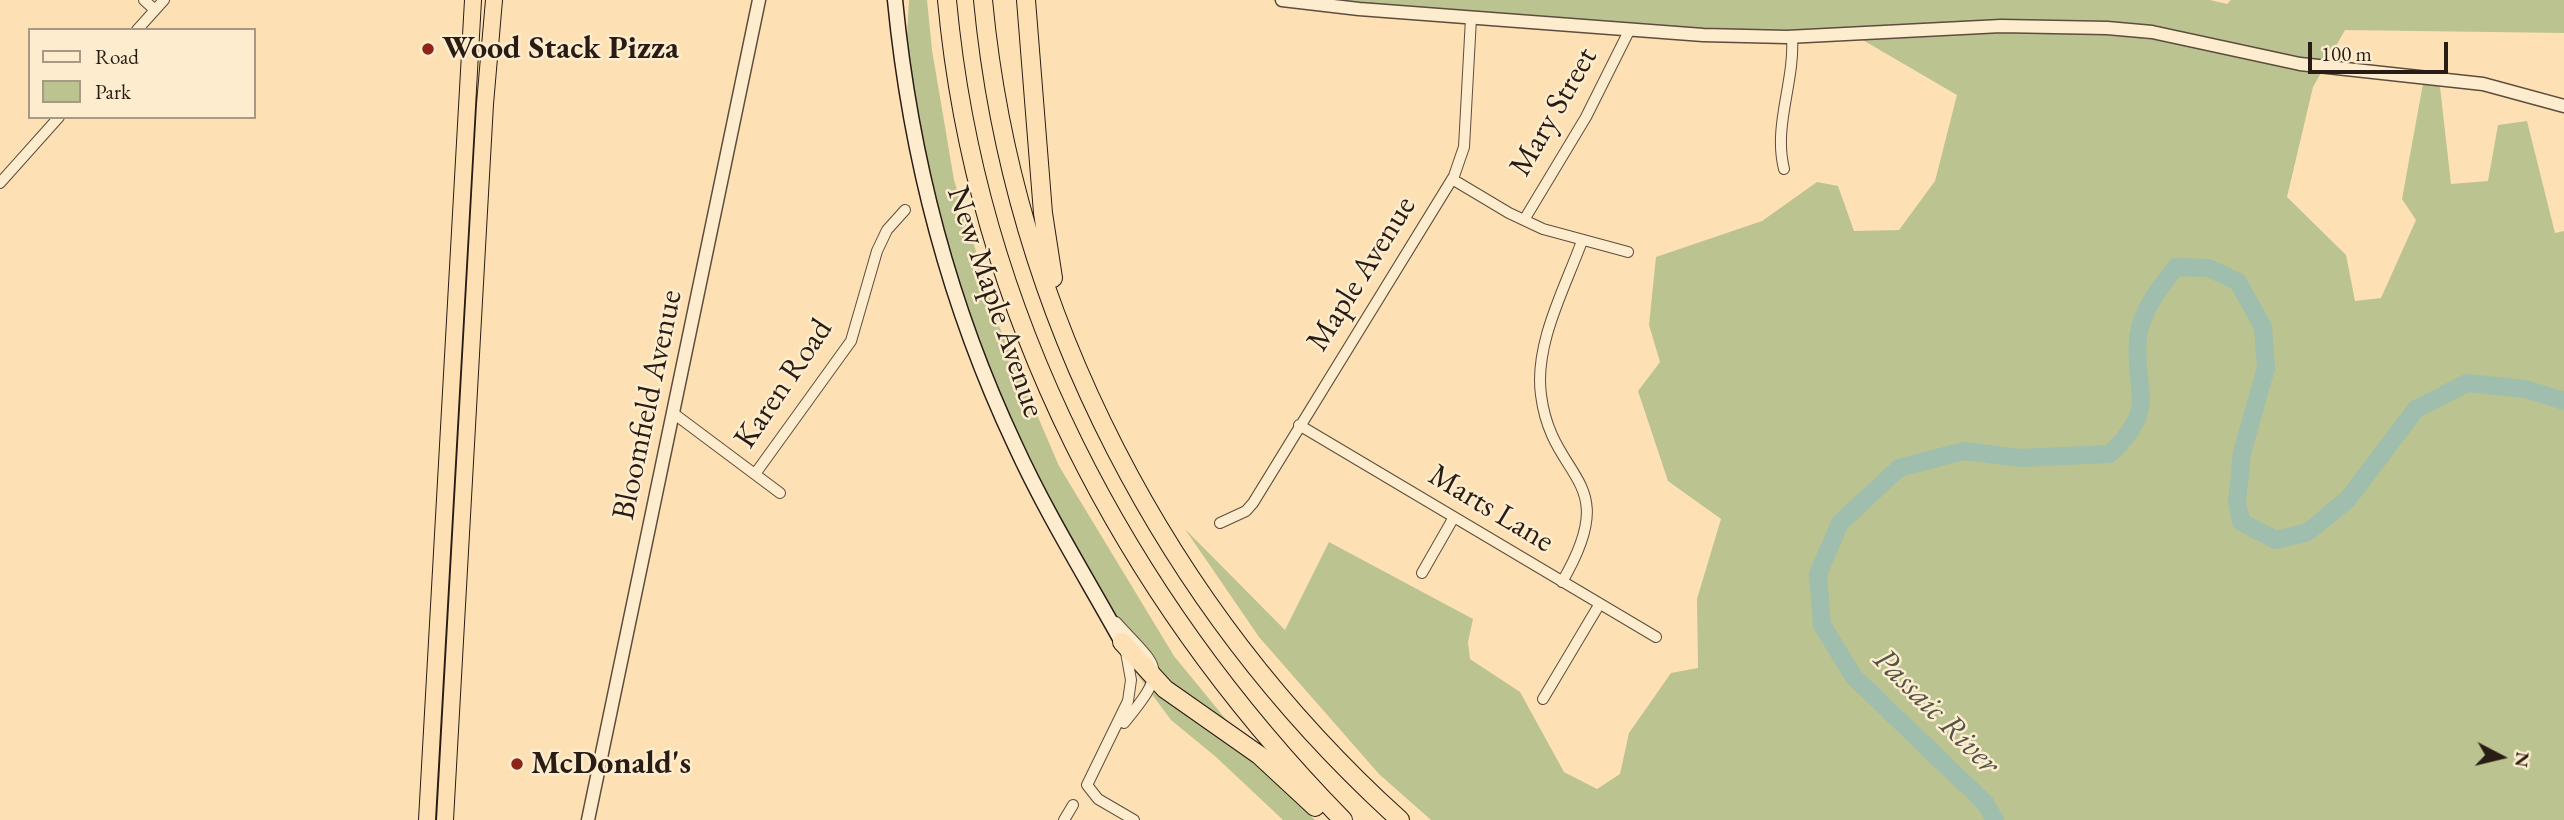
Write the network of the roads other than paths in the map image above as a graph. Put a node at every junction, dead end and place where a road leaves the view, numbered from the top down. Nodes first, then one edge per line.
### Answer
1 (144, 0) edge
2 (164, 0) edge
3 (473, 0) edge
4 (494, 0) edge
5 (759, 0) edge
6 (895, 0) edge
7 (947, 0) edge
8 (983, 0) edge
9 (1026, 0) edge
10 (1282, 0) edge
11 (155, 10) junction
12 (1471, 18) junction
13 (139, 28) edge
14 (1629, 31) junction
15 (1791, 37) junction
16 (2564, 106) edge
17 (57, 119) edge
18 (1784, 169) dead end
19 (1452, 178) junction
20 (0, 183) edge
21 (905, 211) dead end
22 (1524, 220) junction
23 (1582, 241) junction
24 (1628, 252) dead end
25 (1079, 373) junction
26 (673, 413) junction
27 (1300, 425) junction
28 (755, 474) junction
29 (780, 493) dead end
30 (1454, 517) junction
31 (1220, 523) dead end
32 (1422, 573) dead end
33 (1562, 582) junction
34 (1100, 603) junction
35 (1599, 605) junction
36 (1656, 638) dead end
37 (1122, 642) junction
38 (1153, 678) junction
39 (1543, 699) dead end
40 (1113, 737) junction
41 (1073, 805) dead end
42 (427, 820) edge
43 (445, 820) edge
44 (588, 820) edge
45 (1064, 820) edge
46 (1134, 820) edge
47 (1330, 820) edge
48 (1343, 820) edge
49 (1400, 820) edge

1 - 11 street
2 - 11 street
3 - 42 highway
4 - 43 highway
5 - 26 street, Bloomfield Avenue
6 - 34 main road, New Maple Avenue
7 - 48 highway
8 - 25 highway
9 - 25 highway
10 - 12 street
11 - 13 street
12 - 14 street
12 - 19 street, Maple Avenue
14 - 15 street
14 - 22 street, Mary Street
15 - 16 street
15 - 18 street
17 - 20 street
19 - 22 street
19 - 27 street, Maple Avenue
21 - 28 street, Karen Road
22 - 23 street
23 - 24 street
23 - 33 street
25 - 49 highway
26 - 28 street
26 - 44 street, Bloomfield Avenue
27 - 30 street, Marts Lane
27 - 31 street, Maple Avenue
28 - 29 street
30 - 32 street
30 - 33 street, Marts Lane
33 - 35 street, Marts Lane
34 - 37 main road, New Maple Avenue
34 - 38 street, New Maple Avenue
35 - 36 street, Marts Lane
35 - 39 street
37 - 38 highway
37 - 40 street
38 - 40 street
38 - 47 highway
40 - 46 street
41 - 45 street

